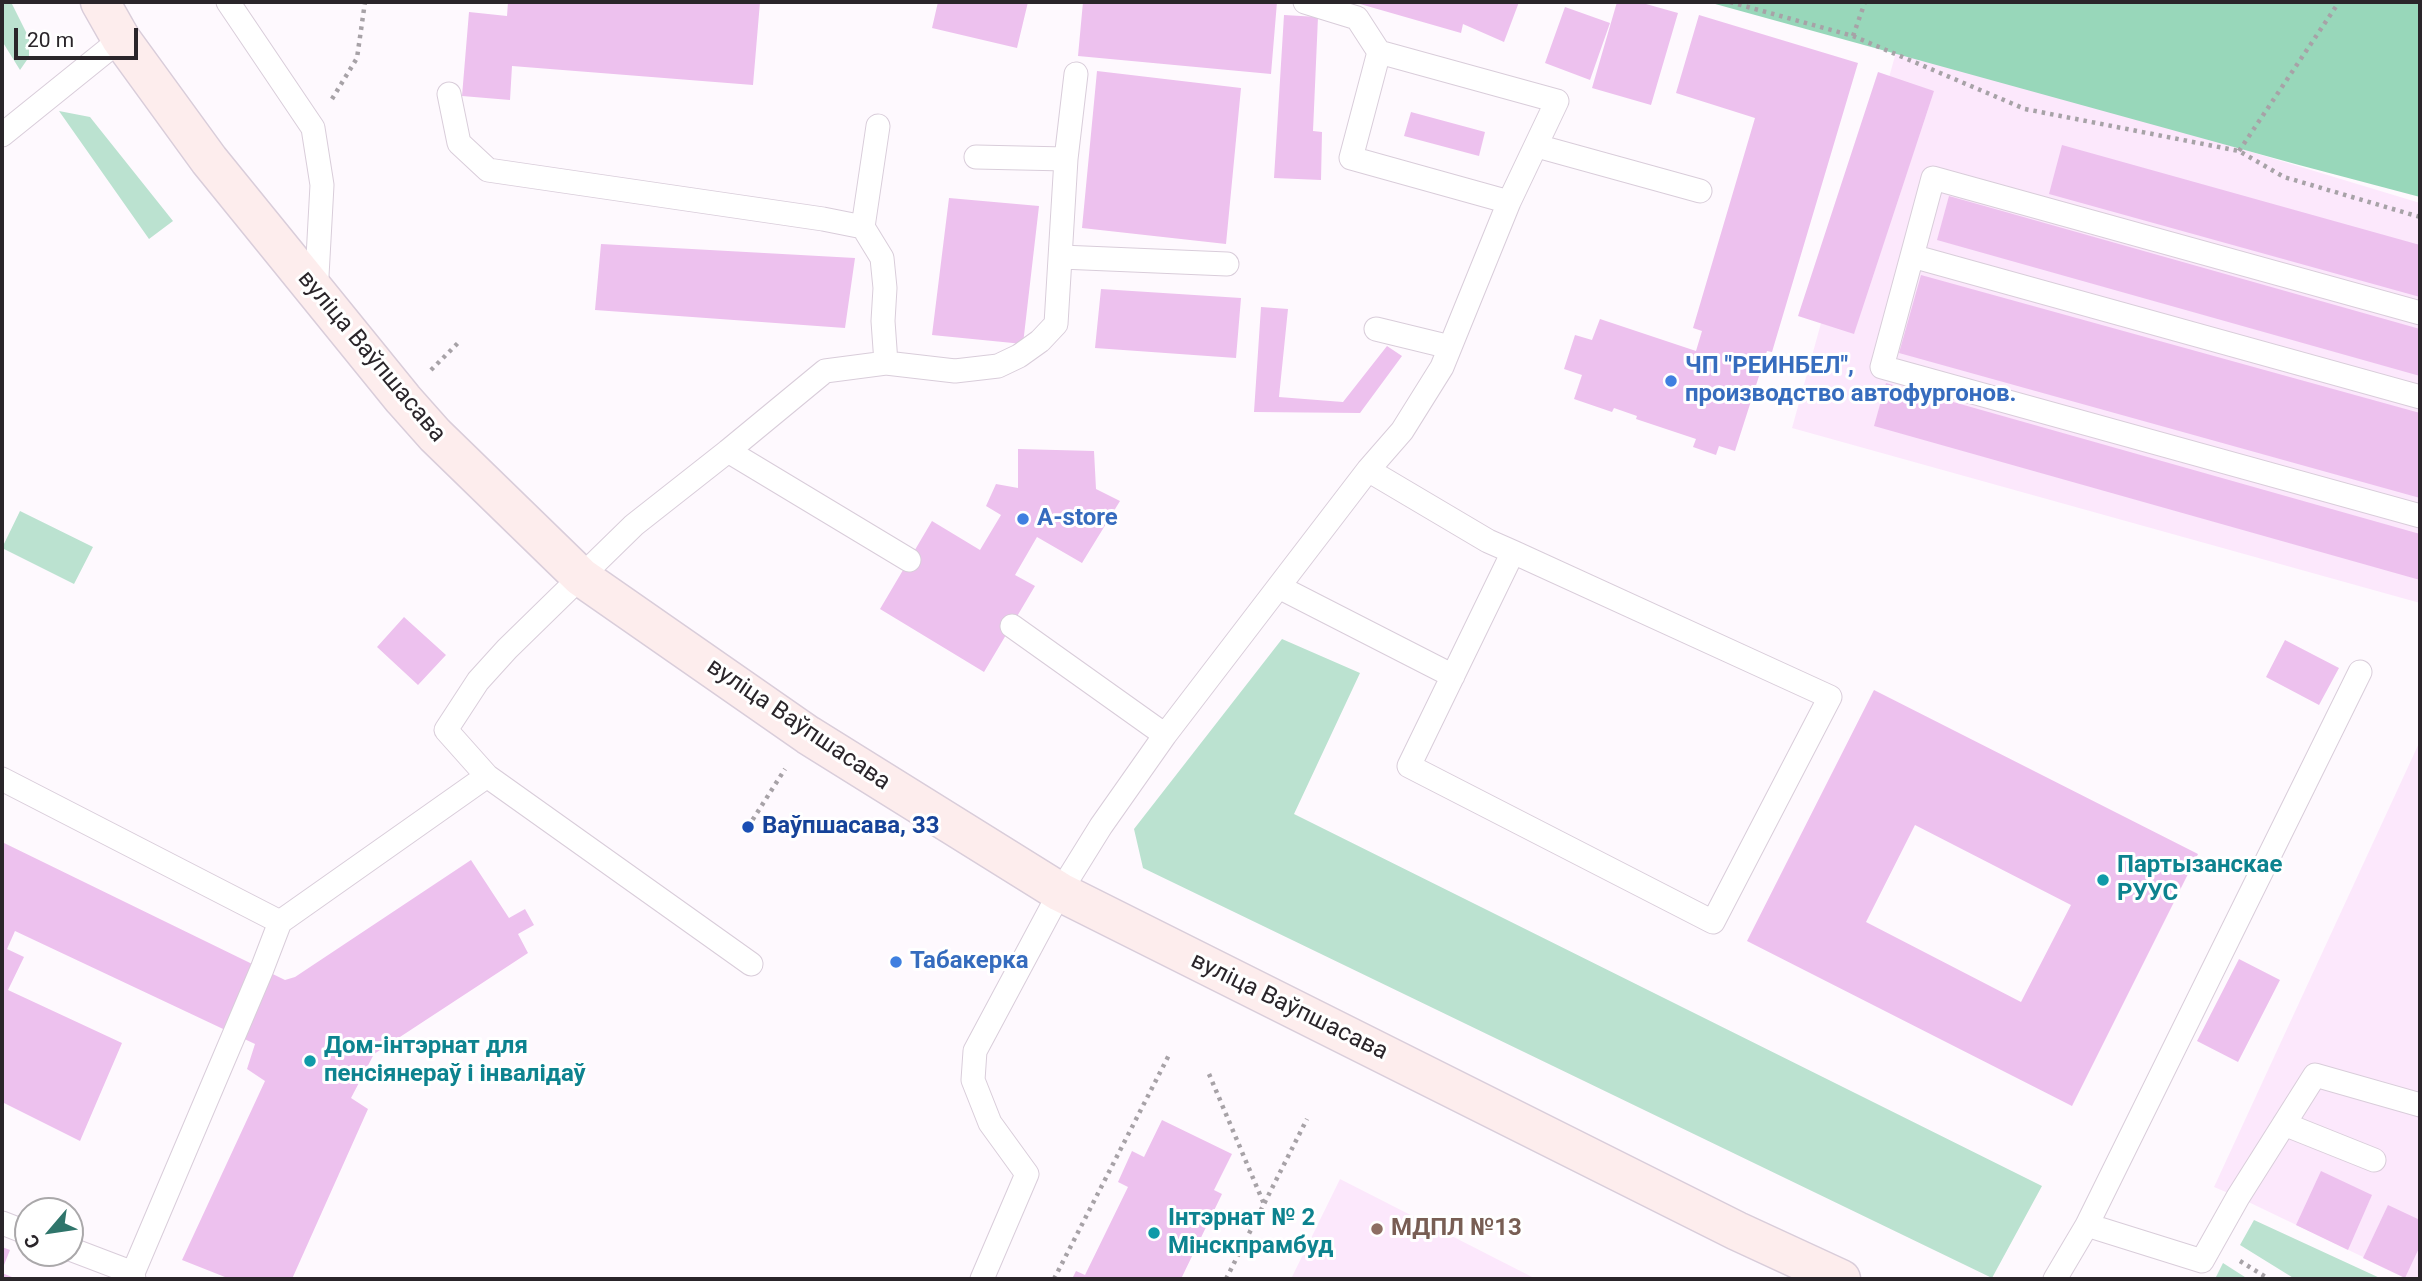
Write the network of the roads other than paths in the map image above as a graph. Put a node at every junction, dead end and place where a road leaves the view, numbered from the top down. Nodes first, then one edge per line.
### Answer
1 (100, 2) edge
2 (228, 2) edge
3 (1305, 2) edge
4 (121, 38) junction
5 (1380, 51) junction
6 (1076, 74) dead end
7 (449, 94) dead end
8 (878, 126) dead end
9 (2, 135) edge
10 (1537, 146) junction
11 (976, 157) dead end
12 (1066, 159) junction
13 (1700, 191) dead end
14 (1510, 202) junction
15 (863, 227) junction
16 (1912, 256) junction
17 (1061, 257) junction
18 (1227, 264) dead end
19 (316, 294) junction
20 (2420, 313) edge
21 (1376, 329) dead end
22 (1450, 347) junction
23 (886, 363) junction
24 (2420, 397) edge
25 (728, 451) junction
26 (1368, 470) junction
27 (2420, 516) edge
28 (1513, 552) junction
29 (909, 560) dead end
30 (581, 577) junction
31 (1279, 587) junction
32 (1012, 626) dead end
33 (2360, 672) dead end
34 (1453, 676) junction
35 (1166, 735) junction
36 (487, 776) junction
37 (2, 779) edge
38 (1060, 892) junction
39 (280, 922) junction
40 (751, 964) dead end
41 (2420, 1105) edge
42 (2284, 1124) junction
43 (2375, 1160) dead end
44 (2087, 1225) junction
45 (84, 1255) edge
46 (133, 1276) edge
47 (982, 1279) edge
48 (1841, 1279) edge
49 (2055, 1279) edge

1 - 4 main road, вуліца Ваўпшасава
2 - 19 lane
3 - 5 lane
4 - 9 lane
4 - 19 main road, вуліца Ваўпшасава
5 - 10 lane
5 - 14 lane
6 - 12 lane
7 - 15 lane
8 - 15 lane
10 - 13 lane
10 - 14 lane
11 - 12 lane
12 - 17 lane
14 - 22 lane
15 - 23 lane
16 - 20 lane
16 - 24 lane
16 - 27 lane
17 - 18 lane
17 - 23 lane
19 - 30 main road, вуліца Ваўпшасава
21 - 22 lane
22 - 26 lane
23 - 25 lane
25 - 29 lane
25 - 30 lane
26 - 28 lane
26 - 31 lane
28 - 34 lane
28 - 34 lane
30 - 36 lane
30 - 38 main road, вуліца Ваўпшасава
31 - 34 lane
31 - 35 lane
32 - 35 lane
33 - 44 lane
35 - 38 lane
36 - 39 lane
36 - 40 lane
37 - 39 lane
38 - 47 lane
38 - 48 main road, вуліца Ваўпшасава
39 - 46 lane
41 - 42 lane
42 - 43 lane
42 - 44 lane
44 - 49 lane
45 - 46 lane

